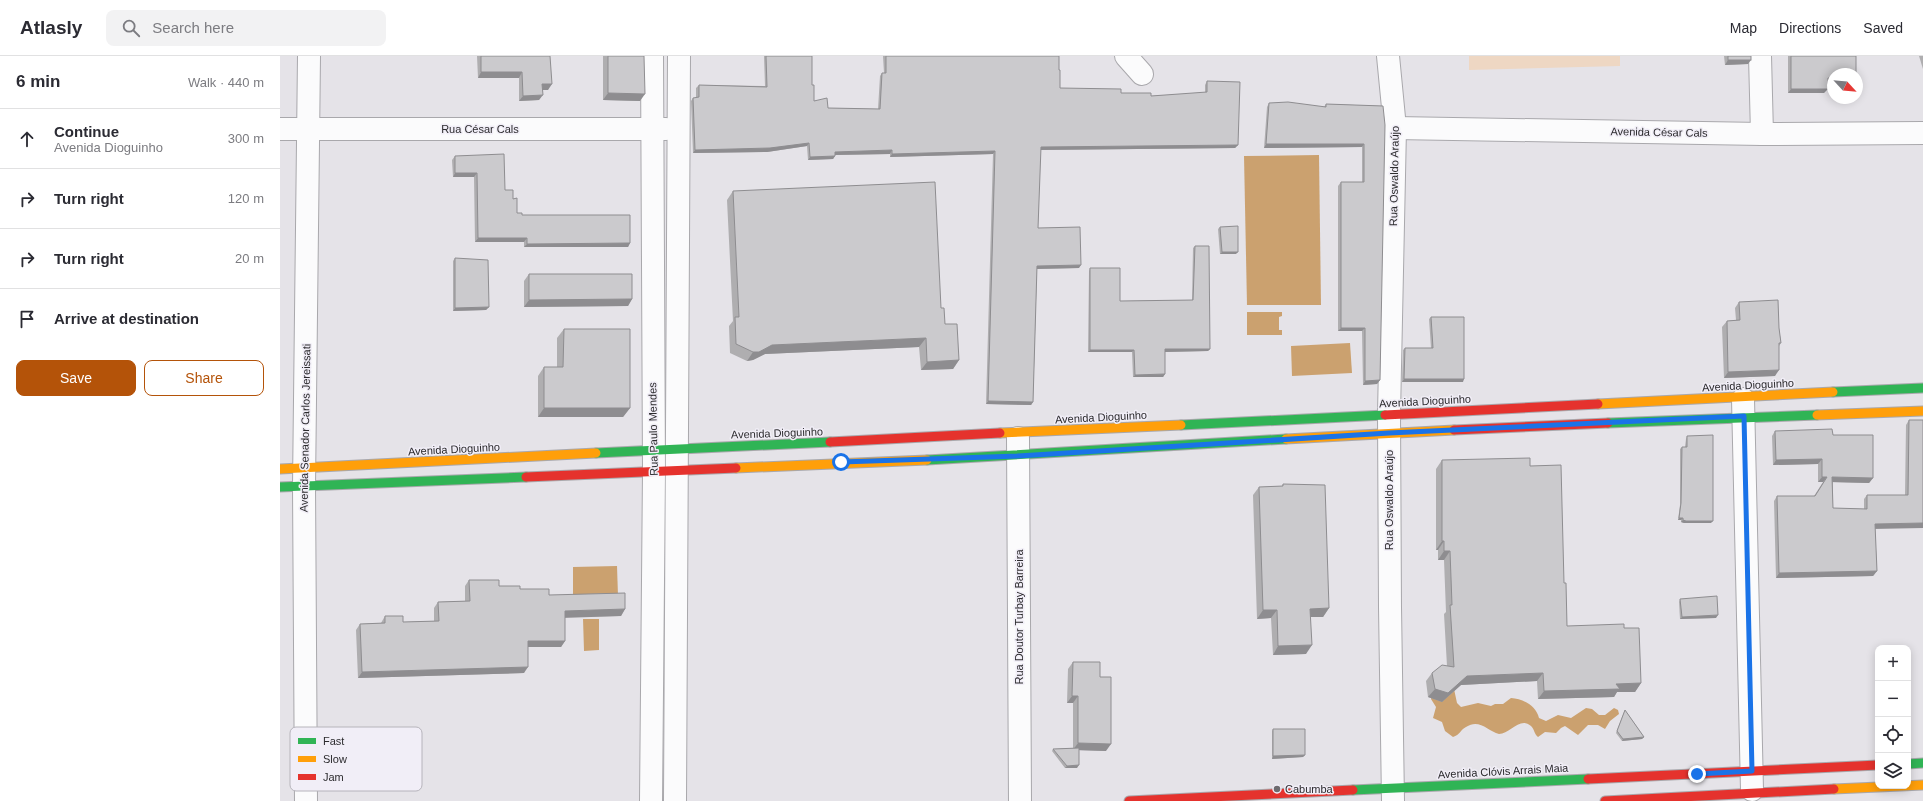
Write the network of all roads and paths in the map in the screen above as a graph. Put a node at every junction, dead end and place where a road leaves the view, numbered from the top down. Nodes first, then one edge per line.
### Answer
1 (309, 56) edge
2 (652, 56) edge
3 (679, 56) edge
4 (1126, 56) edge
5 (1388, 56) edge
6 (1760, 56) edge
7 (1142, 74) dead end
8 (1395, 128) junction
9 (280, 129) edge
10 (309, 129) junction
11 (652, 129) junction
12 (679, 129) junction
13 (1923, 133) edge
14 (1762, 134) junction
15 (652, 328) junction
16 (677, 328) junction
17 (1923, 388) edge
18 (1743, 407) junction
19 (1923, 411) edge
20 (1389, 424) junction
21 (1018, 433) junction
22 (1018, 456) junction
23 (677, 460) junction
24 (654, 461) junction
25 (280, 469) edge
26 (304, 477) junction
27 (280, 487) edge
28 (306, 727) edge
29 (1923, 763) edge
30 (1911, 764) edge
31 (1875, 765) edge
32 (1752, 771) junction
33 (1923, 786) edge
34 (306, 791) edge
35 (1752, 793) junction
36 (1393, 795) edge
37 (306, 801) edge
38 (651, 801) edge
39 (675, 801) edge
40 (1020, 801) edge
41 (1129, 801) edge
42 (1605, 801) edge

1 - 10 street, Avenida Senador Carlos Jereissati
2 - 11 street, Rua Paulo Mendes
3 - 12 street
4 - 7 street
5 - 8 street, Rua Oswaldo Araújo
6 - 14 street
8 - 14 street, Avenida César Cals
8 - 20 street, Rua Oswaldo Araújo
9 - 10 street, Rua César Cals
10 - 11 street, Rua César Cals
10 - 26 street, Avenida Senador Carlos Jereissati
11 - 12 street, Rua César Cals
11 - 15 street, Rua Paulo Mendes
12 - 16 street
13 - 14 street, Avenida César Cals
15 - 16 street
15 - 24 street, Rua Paulo Mendes
16 - 23 street
17 - 18 main road, Avenida Dioguinho
18 - 19 main road, Avenida Dioguinho
18 - 20 main road, Avenida Dioguinho
18 - 20 main road, Avenida Dioguinho
18 - 32 street
20 - 21 main road, Avenida Dioguinho
20 - 22 main road, Avenida Dioguinho
20 - 36 street, Rua Oswaldo Araújo
21 - 22 street, Rua Doutor Turbay Barreira
21 - 23 main road, Avenida Dioguinho
22 - 23 main road, Avenida Dioguinho
22 - 40 street, Rua Doutor Turbay Barreira
23 - 24 main road, Avenida Dioguinho
23 - 24 main road, Avenida Dioguinho
23 - 39 street
24 - 26 main road, Avenida Dioguinho
24 - 26 main road, Avenida Dioguinho
24 - 38 street, Rua Paulo Mendes
25 - 26 main road, Avenida Dioguinho
26 - 27 main road, Avenida Dioguinho
26 - 28 street, Avenida Senador Carlos Jereissati
29 - 30 main road
31 - 32 main road, Avenida Clóvis Arrais Maia
32 - 35 street
32 - 36 main road, Avenida Clóvis Arrais Maia
33 - 35 main road
34 - 37 street, Avenida Senador Carlos Jereissati
35 - 42 main road
36 - 41 main road, Avenida Clóvis Arrais Maia

